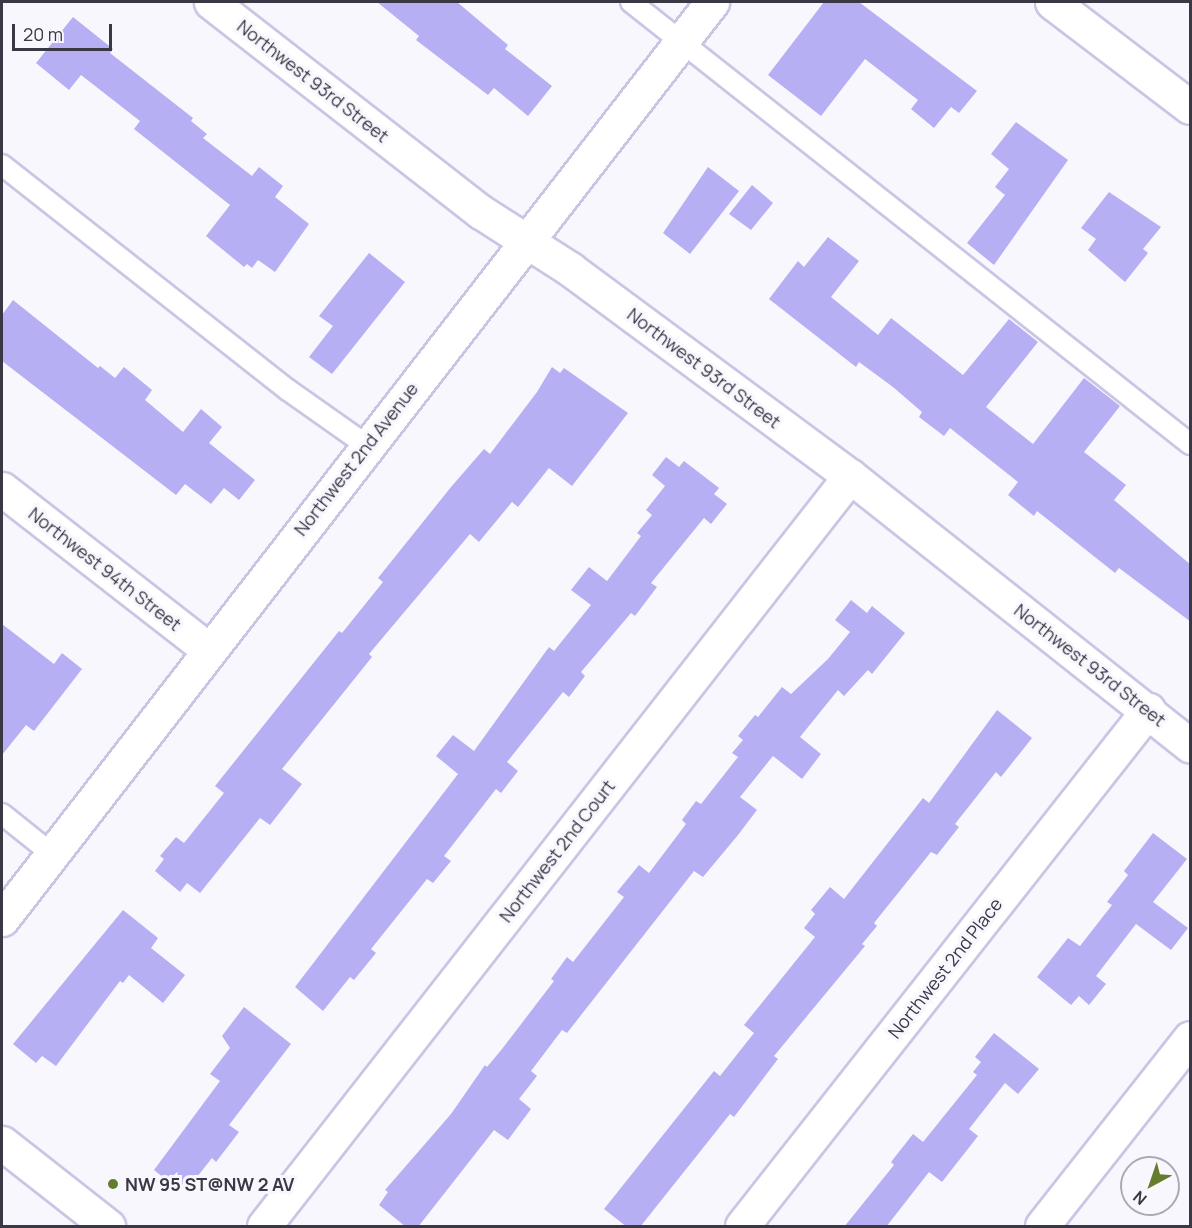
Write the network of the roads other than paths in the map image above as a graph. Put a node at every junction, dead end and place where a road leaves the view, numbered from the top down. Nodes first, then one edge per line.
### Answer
1 (211, 2) edge
2 (631, 2) edge
3 (712, 2) edge
4 (1052, 2) edge
5 (681, 41) junction
6 (1191, 106) edge
7 (2, 165) edge
8 (525, 241) junction
9 (1191, 444) edge
10 (366, 445) junction
11 (850, 476) junction
12 (2, 489) edge
13 (209, 650) junction
14 (1148, 710) junction
15 (1191, 745) edge
16 (2, 814) edge
17 (52, 854) junction
18 (2, 919) edge
19 (1191, 1038) edge
20 (2, 1143) edge
21 (108, 1227) edge
22 (264, 1227) edge
23 (742, 1227) edge
24 (1042, 1227) edge

1 - 8 street, Northwest 93rd Street
2 - 5 lane
3 - 5 street, Northwest 2nd Avenue
4 - 6 street
5 - 8 street, Northwest 2nd Avenue
5 - 9 lane
7 - 10 lane
8 - 10 street, Northwest 2nd Avenue
8 - 11 street, Northwest 93rd Street
10 - 13 street, Northwest 2nd Avenue
11 - 14 street, Northwest 93rd Street
11 - 22 street, Northwest 2nd Court
12 - 13 street, Northwest 94th Street
13 - 17 street, Northwest 2nd Avenue
14 - 15 street, Northwest 93rd Street
14 - 23 street, Northwest 2nd Place
16 - 17 lane
17 - 18 street, Northwest 2nd Avenue
19 - 24 street
20 - 21 street

